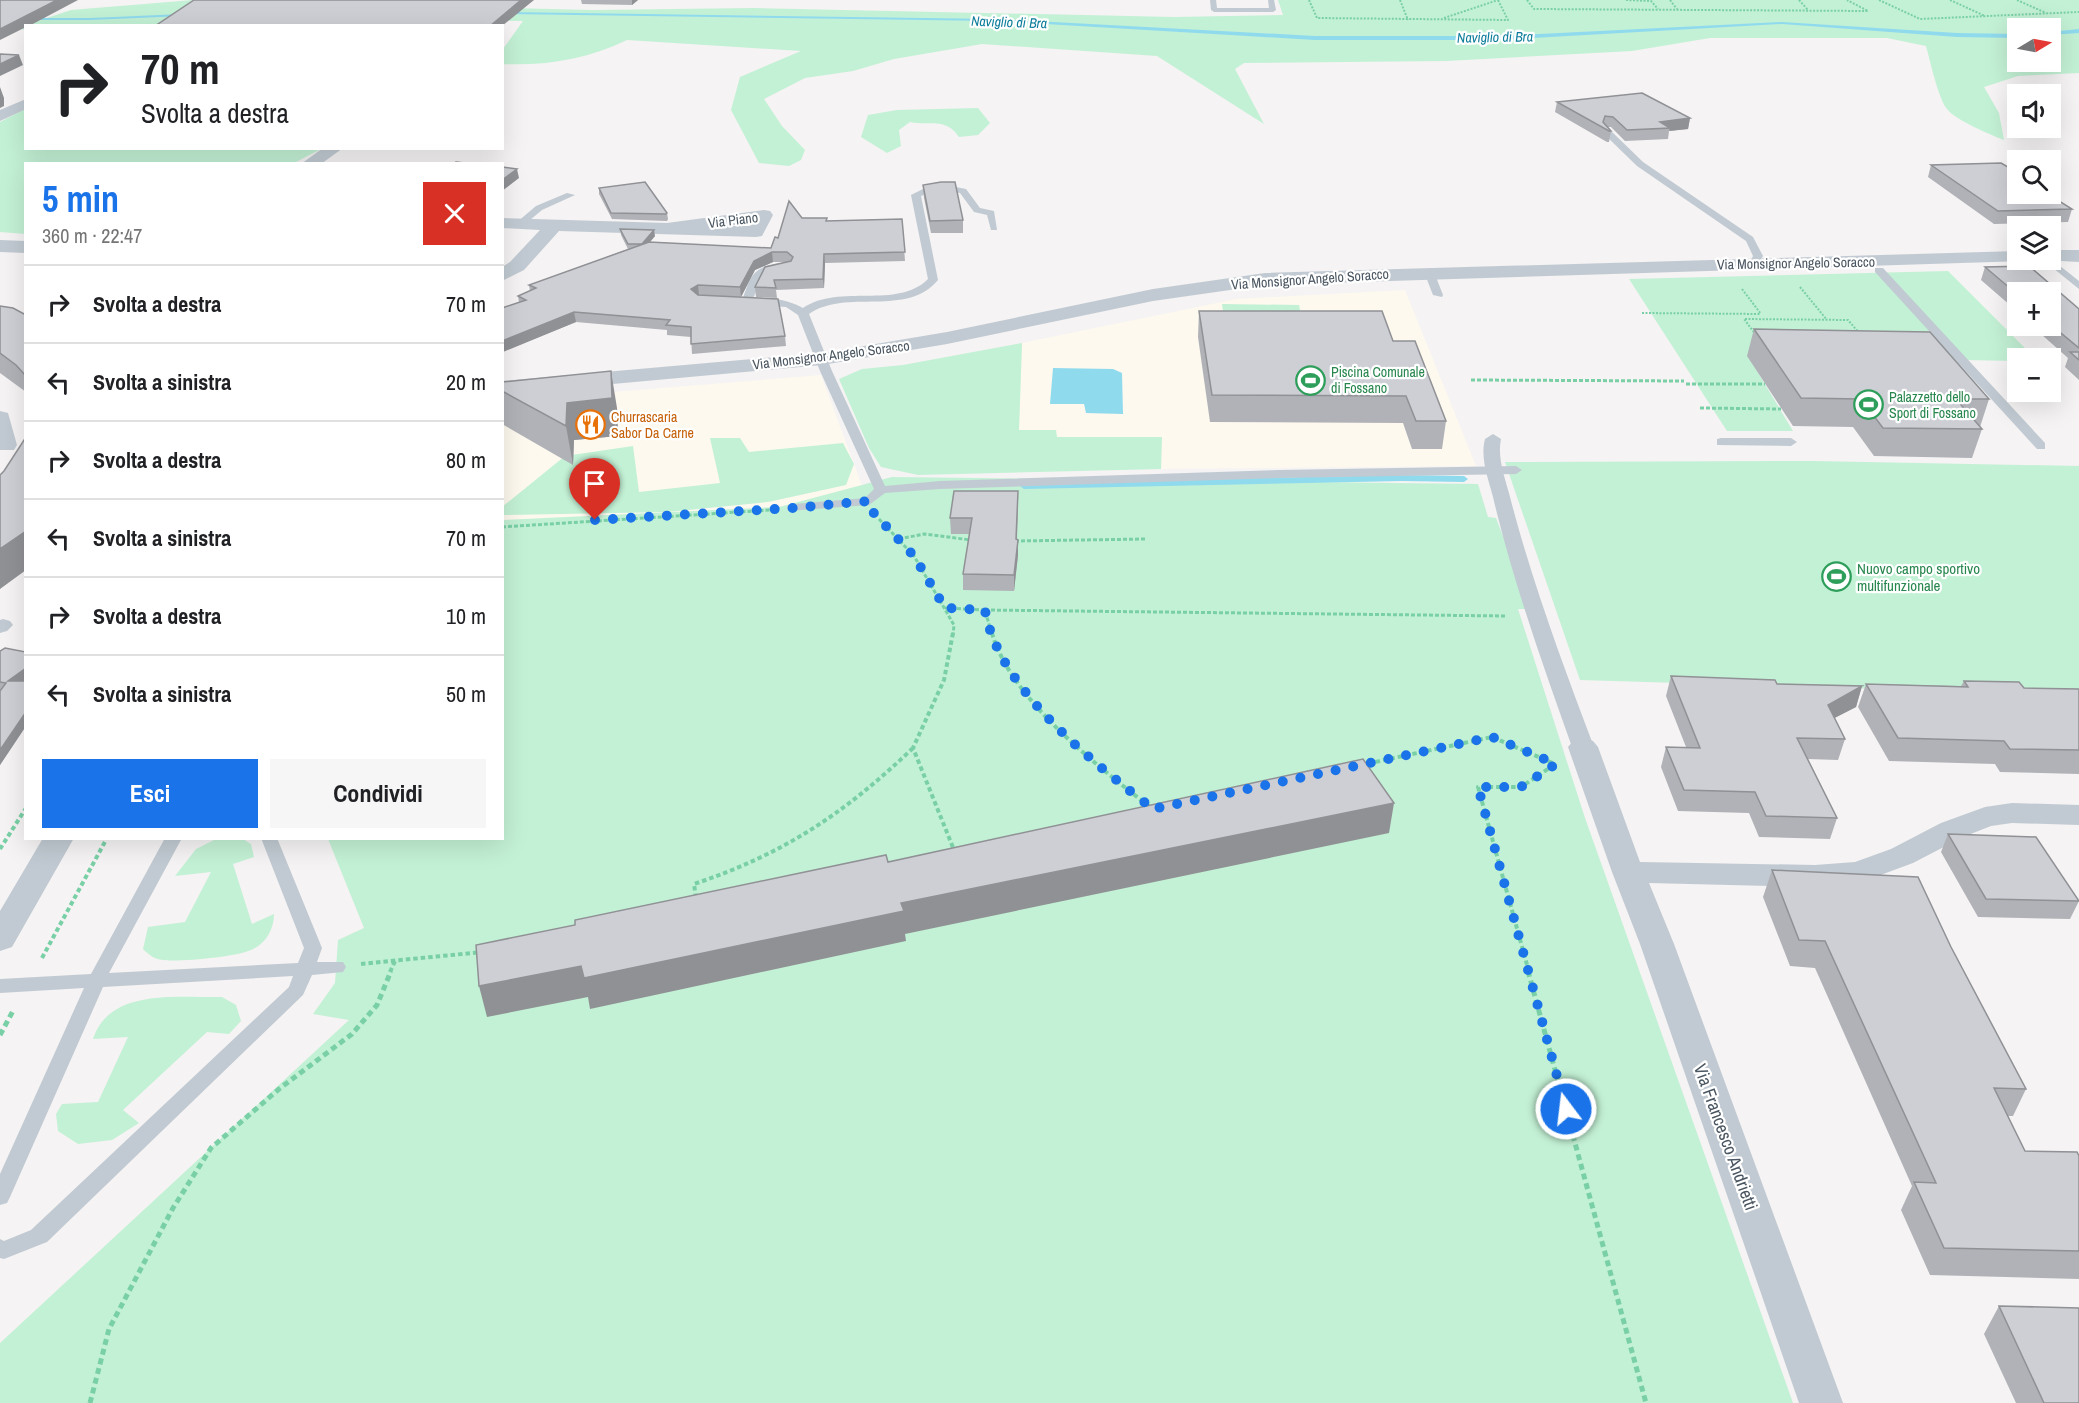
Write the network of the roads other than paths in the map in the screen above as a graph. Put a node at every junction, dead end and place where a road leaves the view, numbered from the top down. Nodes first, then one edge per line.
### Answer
1 (1213, 0) edge
2 (1271, 0) edge
3 (24, 104) edge
4 (0, 116) edge
5 (1606, 131) edge
6 (332, 150) edge
7 (312, 162) edge
8 (570, 195) dead end
9 (504, 223) edge
10 (521, 223) junction
11 (549, 226) junction
12 (670, 228) dead end
13 (994, 228) dead end
14 (0, 237) edge
15 (24, 239) edge
16 (0, 246) edge
17 (24, 247) edge
18 (2079, 256) edge
19 (2007, 257) edge
20 (2061, 257) edge
21 (1754, 264) junction
22 (787, 266) edge
23 (2061, 269) edge
24 (1879, 270) dead end
25 (1429, 272) junction
26 (504, 274) edge
27 (2079, 286) edge
28 (1438, 295) dead end
29 (803, 313) junction
30 (822, 358) junction
31 (504, 388) edge
32 (0, 418) edge
33 (1493, 439) dead end
34 (1721, 442) dead end
35 (1791, 442) dead end
36 (6, 444) dead end
37 (2041, 446) dead end
38 (1516, 470) dead end
39 (1496, 471) junction
40 (881, 490) junction
41 (793, 508) road end
42 (1572, 748) joint
43 (2079, 816) edge
44 (58, 840) edge
45 (173, 840) edge
46 (270, 840) edge
47 (1628, 872) junction
48 (0, 939) edge
49 (337, 967) road end
50 (305, 969) junction
51 (96, 981) junction
52 (0, 986) edge
53 (0, 1197) edge
54 (0, 1248) edge
55 (1821, 1403) edge

1 - 2 lane
3 - 4 street
5 - 21 lane
6 - 7 street
8 - 10 lane
9 - 10 street
10 - 11 street
11 - 12 street
11 - 26 street
13 - 29 lane
14 - 15 street
16 - 17 street
18 - 20 street
19 - 21 street, Via Monsignor Angelo Soracco
21 - 25 street, Via Monsignor Angelo Soracco
22 - 29 lane
23 - 27 lane
24 - 37 lane
25 - 28 lane
25 - 30 street, Via Monsignor Angelo Soracco
29 - 30 lane
30 - 31 street, Via Monsignor Angelo Soracco
30 - 40 lane
32 - 36 street
33 - 39 street
34 - 35 lane
38 - 39 lane
39 - 40 lane
39 - 42 street
40 - 41 lane
42 - 47 street, Via Francesco Andrietti
43 - 47 street
44 - 48 street
45 - 51 lane
46 - 50 lane
47 - 55 street, Via Francesco Andrietti
49 - 50 lane
50 - 51 lane
50 - 54 lane
51 - 52 lane
51 - 53 lane

